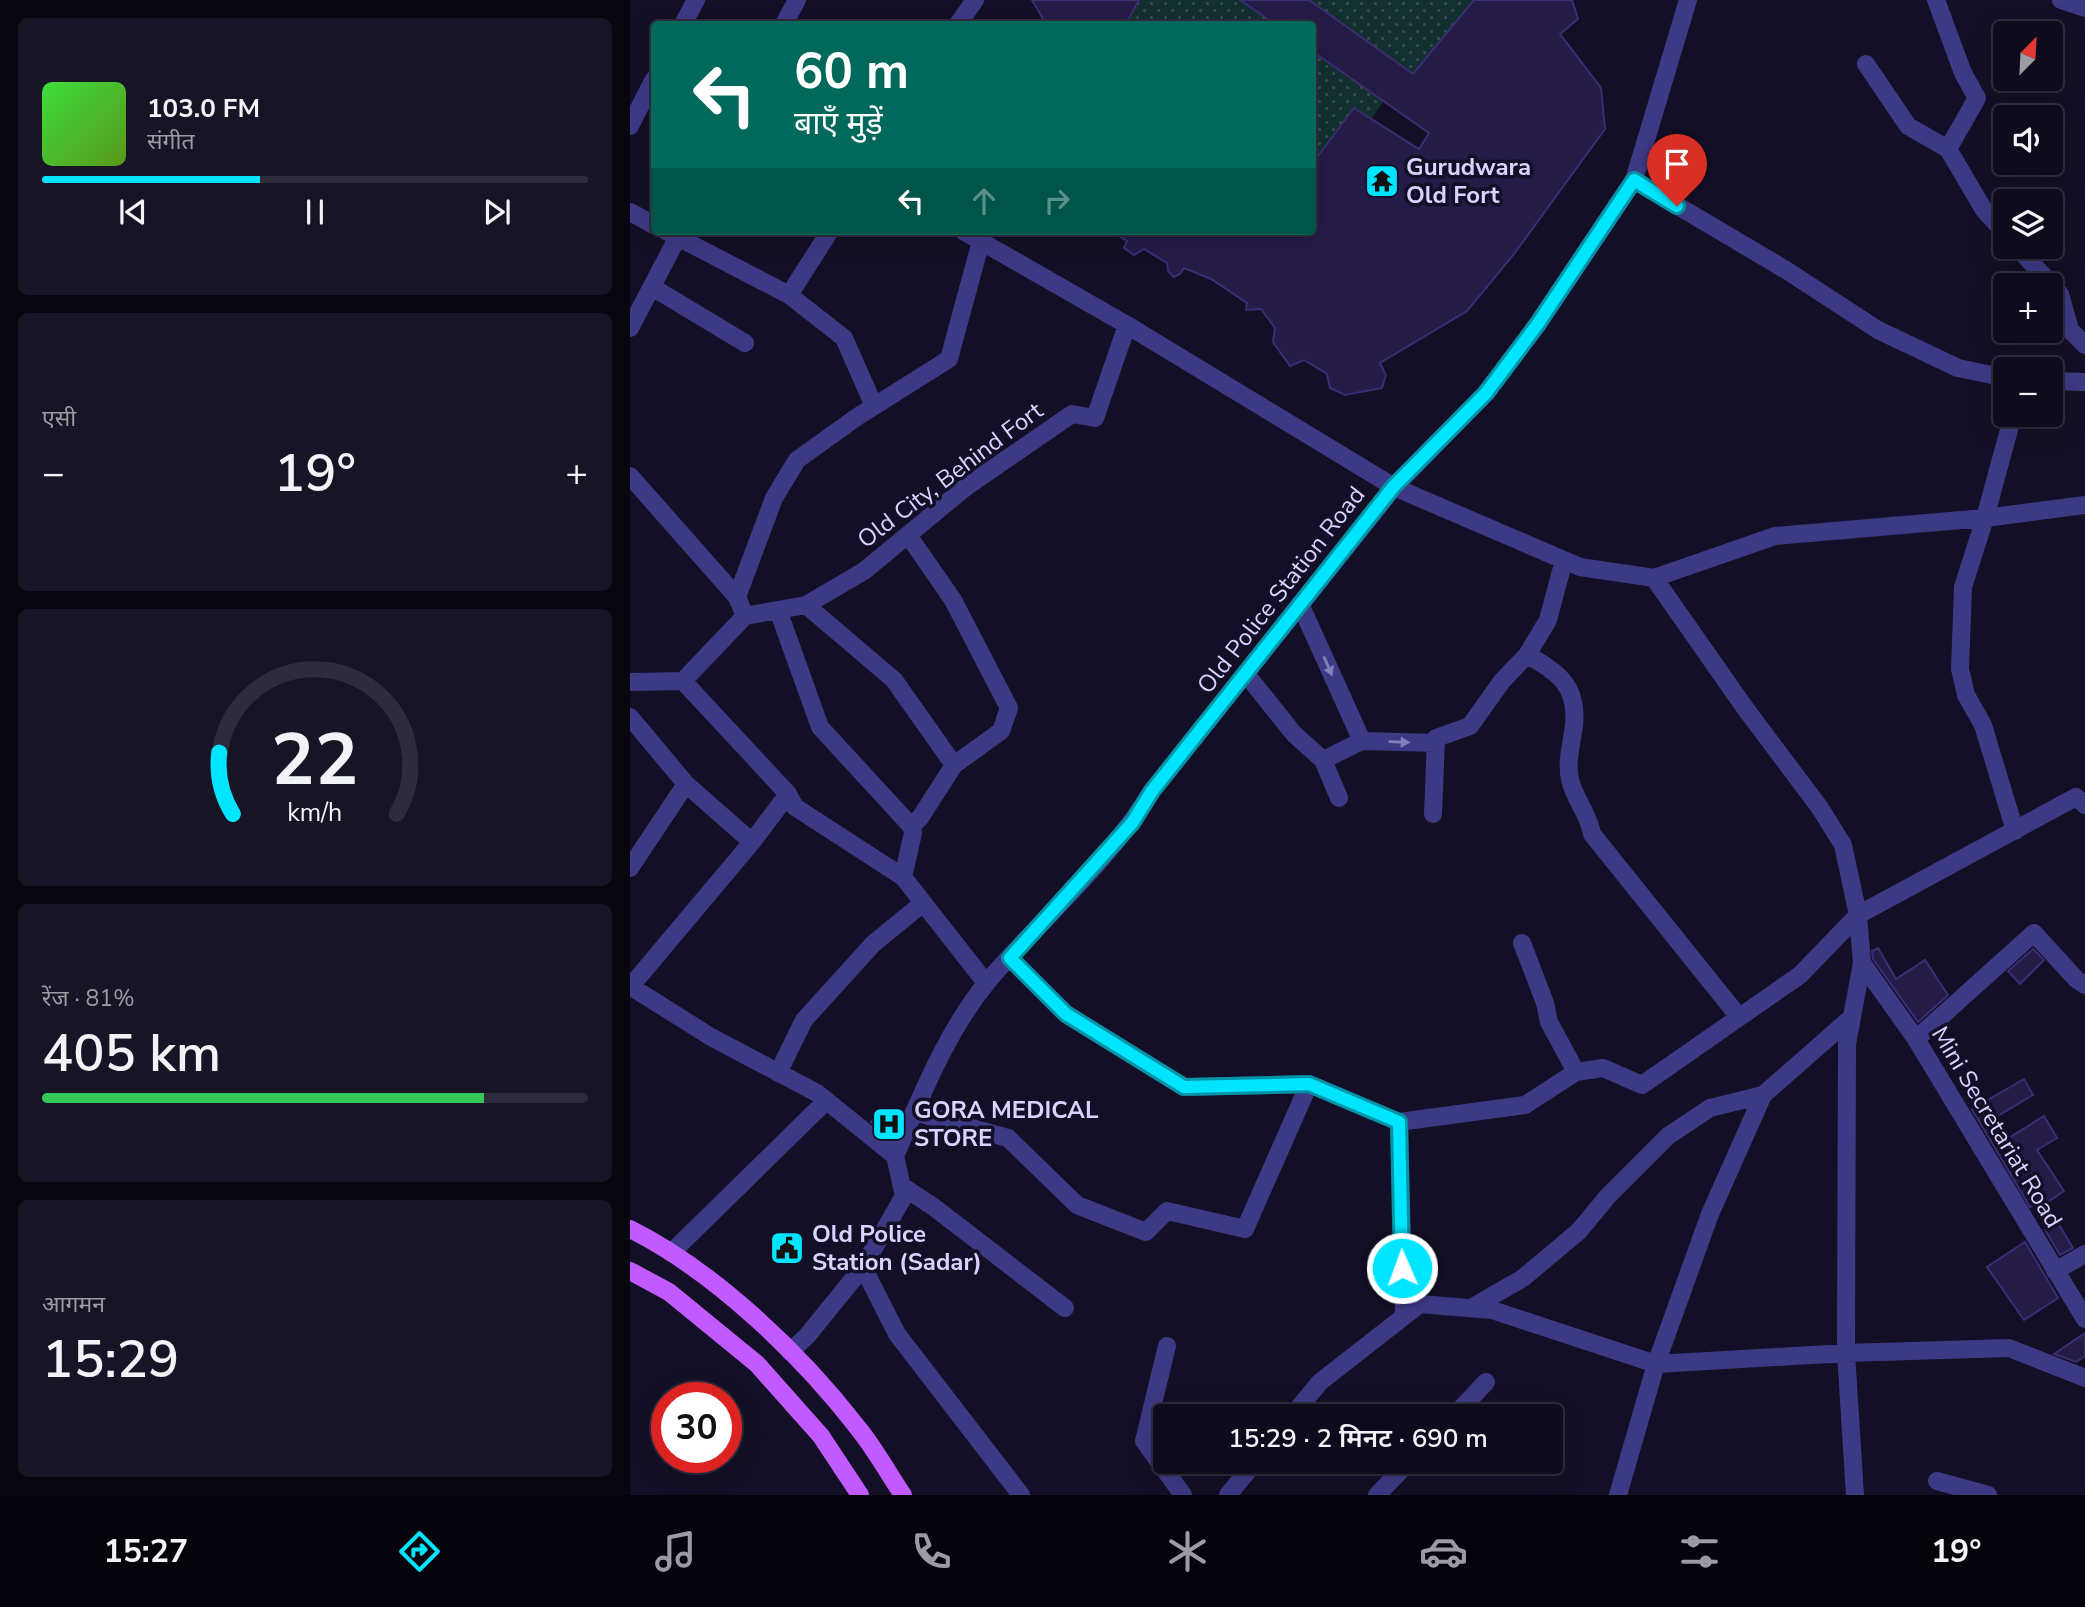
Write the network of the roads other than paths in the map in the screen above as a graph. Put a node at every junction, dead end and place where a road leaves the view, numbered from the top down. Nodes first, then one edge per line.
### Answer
1 (696, 0) edge
2 (797, 0) edge
3 (975, 0) edge
4 (1936, 0) edge
5 (2061, 0) edge
6 (1687, 1) edge
7 (2085, 8) edge
8 (685, 21) edge
9 (786, 21) edge
10 (959, 21) edge
11 (1866, 64) dead end
12 (651, 85) edge
13 (630, 126) edge
14 (1948, 149) junction
15 (1634, 180) junction
16 (630, 212) edge
17 (1993, 220) edge
18 (651, 223) edge
19 (674, 235) edge
20 (679, 235) edge
21 (827, 235) edge
22 (970, 235) edge
23 (981, 241) junction
24 (2028, 259) edge
25 (652, 287) junction
26 (789, 295) junction
27 (1126, 325) junction
28 (630, 328) edge
29 (746, 343) dead end
30 (2085, 345) edge
31 (1993, 375) edge
32 (2063, 381) edge
33 (2085, 382) edge
34 (873, 407) junction
35 (2010, 427) edge
36 (630, 476) edge
37 (1394, 486) junction
38 (2085, 505) edge
39 (1985, 519) junction
40 (908, 535) junction
41 (1564, 560) junction
42 (1654, 578) junction
43 (737, 597) junction
44 (1300, 604) junction
45 (806, 605) junction
46 (778, 610) junction
47 (745, 616) junction
48 (1527, 655) junction
49 (1245, 674) junction
50 (684, 681) junction
51 (630, 682) edge
52 (630, 717) edge
53 (1362, 741) junction
54 (1436, 743) junction
55 (1323, 760) junction
56 (954, 765) junction
57 (686, 784) junction
58 (788, 794) junction
59 (1339, 798) dead end
60 (2085, 804) edge
61 (1433, 814) dead end
62 (911, 826) junction
63 (2015, 831) junction
64 (752, 842) junction
65 (630, 868) edge
66 (903, 877) junction
67 (923, 903) junction
68 (1858, 915) junction
69 (1522, 943) dead end
70 (1010, 958) junction
71 (1862, 963) junction
72 (986, 984) junction
73 (2085, 985) edge
74 (630, 986) edge
75 (1739, 1017) junction
76 (1852, 1017) junction
77 (1916, 1039) junction
78 (1576, 1072) junction
79 (778, 1073) junction
80 (1309, 1084) junction
81 (1763, 1095) junction
82 (826, 1101) junction
83 (914, 1112) junction
84 (1399, 1122) junction
85 (895, 1156) junction
86 (902, 1186) junction
87 (630, 1229) edge
88 (671, 1253) junction
89 (2085, 1254) edge
90 (863, 1267) junction
91 (2055, 1271) junction
92 (630, 1272) edge
93 (1065, 1308) dead end
94 (1471, 1308) junction
95 (1404, 1316) junction
96 (2085, 1319) edge
97 (1167, 1346) dead end
98 (790, 1352) junction
99 (1846, 1353) junction
100 (1656, 1364) junction
101 (2085, 1378) edge
102 (1486, 1382) dead end
103 (1302, 1404) edge
104 (1465, 1404) edge
105 (1245, 1474) edge
106 (1397, 1474) edge
107 (1937, 1481) dead end
108 (860, 1495) edge
109 (903, 1495) edge
110 (1021, 1495) edge
111 (1183, 1495) edge
112 (1228, 1495) edge
113 (1377, 1495) edge
114 (1618, 1495) edge
115 (1855, 1495) edge
116 (1988, 1495) edge

1 - 8 street
2 - 9 street
3 - 10 street
4 - 14 street
5 - 7 street
6 - 15 street, Old Police Station Road
11 - 14 street
12 - 13 street
14 - 17 street
15 - 31 street
15 - 37 street, Old Police Station Road
16 - 18 street
19 - 25 street
20 - 26 street
21 - 26 street
22 - 23 street
23 - 27 street
23 - 34 street
24 - 30 street
25 - 28 street
25 - 29 street
26 - 34 street
27 - 37 street
27 - 40 street, Old City, Behind Fort
32 - 33 street
34 - 43 street
35 - 39 street
36 - 43 street
37 - 41 street
37 - 44 street, Old Police Station Road
38 - 39 street
39 - 42 street
39 - 63 street
40 - 45 street, Old City, Behind Fort
40 - 56 street
41 - 42 street
41 - 48 street
42 - 68 street
43 - 47 street
44 - 49 street, Old Police Station Road
44 -> 53 street
45 - 46 street, Old City, Behind Fort
45 - 56 street
46 - 47 street, Old City, Behind Fort
46 - 62 street
47 - 50 street
48 - 54 street
48 - 75 street
49 - 55 street
49 - 70 street, Old Police Station Road
50 - 51 street
50 - 58 street
52 - 57 street
53 -> 54 street
53 - 55 street
54 - 61 street
55 - 59 street
56 - 62 street
57 - 64 street
57 - 65 street
58 - 64 street
58 - 66 street
60 - 63 street
62 - 66 street
63 - 68 street
64 - 74 street
66 - 67 street
67 - 72 street
67 - 79 street
68 - 71 street
68 - 75 street
69 - 78 street
70 - 72 street, Old Police Station Road
70 - 80 street
71 - 76 street
71 - 77 street, Mini Secretariat Road
72 - 83 street, Old Police Station Road
73 - 77 street
74 - 79 street
75 - 78 street
76 - 81 street
76 - 99 street
77 - 91 street, Mini Secretariat Road
78 - 84 street
79 - 82 street
80 - 83 street
80 - 84 street
81 - 94 street
81 - 100 street
82 - 85 street
82 - 88 street
83 - 85 street, Old Police Station Road
84 - 95 street
85 - 86 street
86 - 90 street
86 - 93 street
87 - 88 main road
88 - 98 main road
89 - 91 street
90 - 98 street
90 - 110 street
91 - 96 street, Mini Secretariat Road
92 - 108 main road
94 - 95 street
94 - 100 street
95 - 103 street
97 - 111 street
98 - 109 main road
99 - 100 street
99 - 101 street
99 - 115 street
100 - 114 street
102 - 104 street
105 - 112 street
106 - 113 street
107 - 116 street

